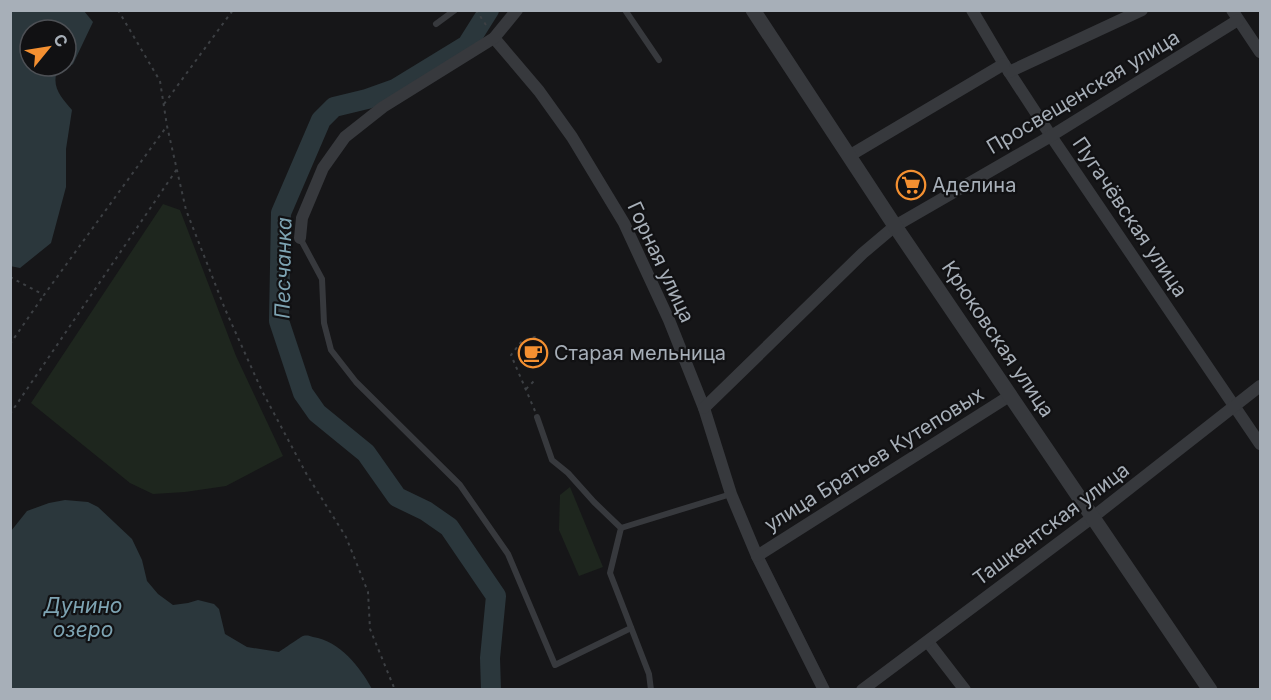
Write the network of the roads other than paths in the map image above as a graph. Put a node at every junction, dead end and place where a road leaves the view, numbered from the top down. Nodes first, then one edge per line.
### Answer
1 (455, 10) edge
2 (517, 10) edge
3 (625, 10) edge
4 (753, 10) edge
5 (972, 10) edge
6 (1142, 10) edge
7 (1235, 15) edge
8 (436, 24) dead end
9 (491, 34) junction
10 (1260, 51) edge
11 (658, 60) dead end
12 (1006, 68) junction
13 (1051, 136) junction
14 (849, 156) junction
15 (895, 226) junction
16 (300, 238) joint
17 (1260, 386) edge
18 (1011, 395) junction
19 (1235, 405) junction
20 (704, 408) junction
21 (537, 417) road end
22 (1260, 444) edge
23 (731, 494) junction
24 (1093, 517) junction
25 (621, 528) junction
26 (757, 556) junction
27 (631, 628) junction
28 (928, 642) junction
29 (651, 690) edge
30 (824, 690) edge
31 (862, 690) edge
32 (965, 690) edge
33 (1210, 690) edge

1 - 8 lane
2 - 9 street
3 - 11 lane
4 - 14 street, Крюковская улица
5 - 12 street, Пугачёвская улица
6 - 12 street
7 - 10 street
7 - 13 street, Просвещенская улица
9 - 16 street
9 - 20 street, Горная улица
12 - 13 street, Пугачёвская улица
12 - 14 street
13 - 15 street, Просвещенская улица
13 - 19 street, Пугачёвская улица
14 - 15 street, Крюковская улица
15 - 18 street, Крюковская улица
15 - 20 street, Просвещенская улица
16 - 27 lane
17 - 19 street, Ташкентская улица
18 - 24 street, Крюковская улица
18 - 26 street, улица Братьев Кутеповых
19 - 22 street, Пугачёвская улица
19 - 24 street, Ташкентская улица
20 - 23 street, Горная улица
21 - 25 lane
23 - 25 lane
23 - 26 street, Горная улица
24 - 28 street, Ташкентская улица
24 - 33 street, Крюковская улица
25 - 27 lane
26 - 30 street, Горная улица
27 - 29 lane
28 - 31 street, Ташкентская улица
28 - 32 street

